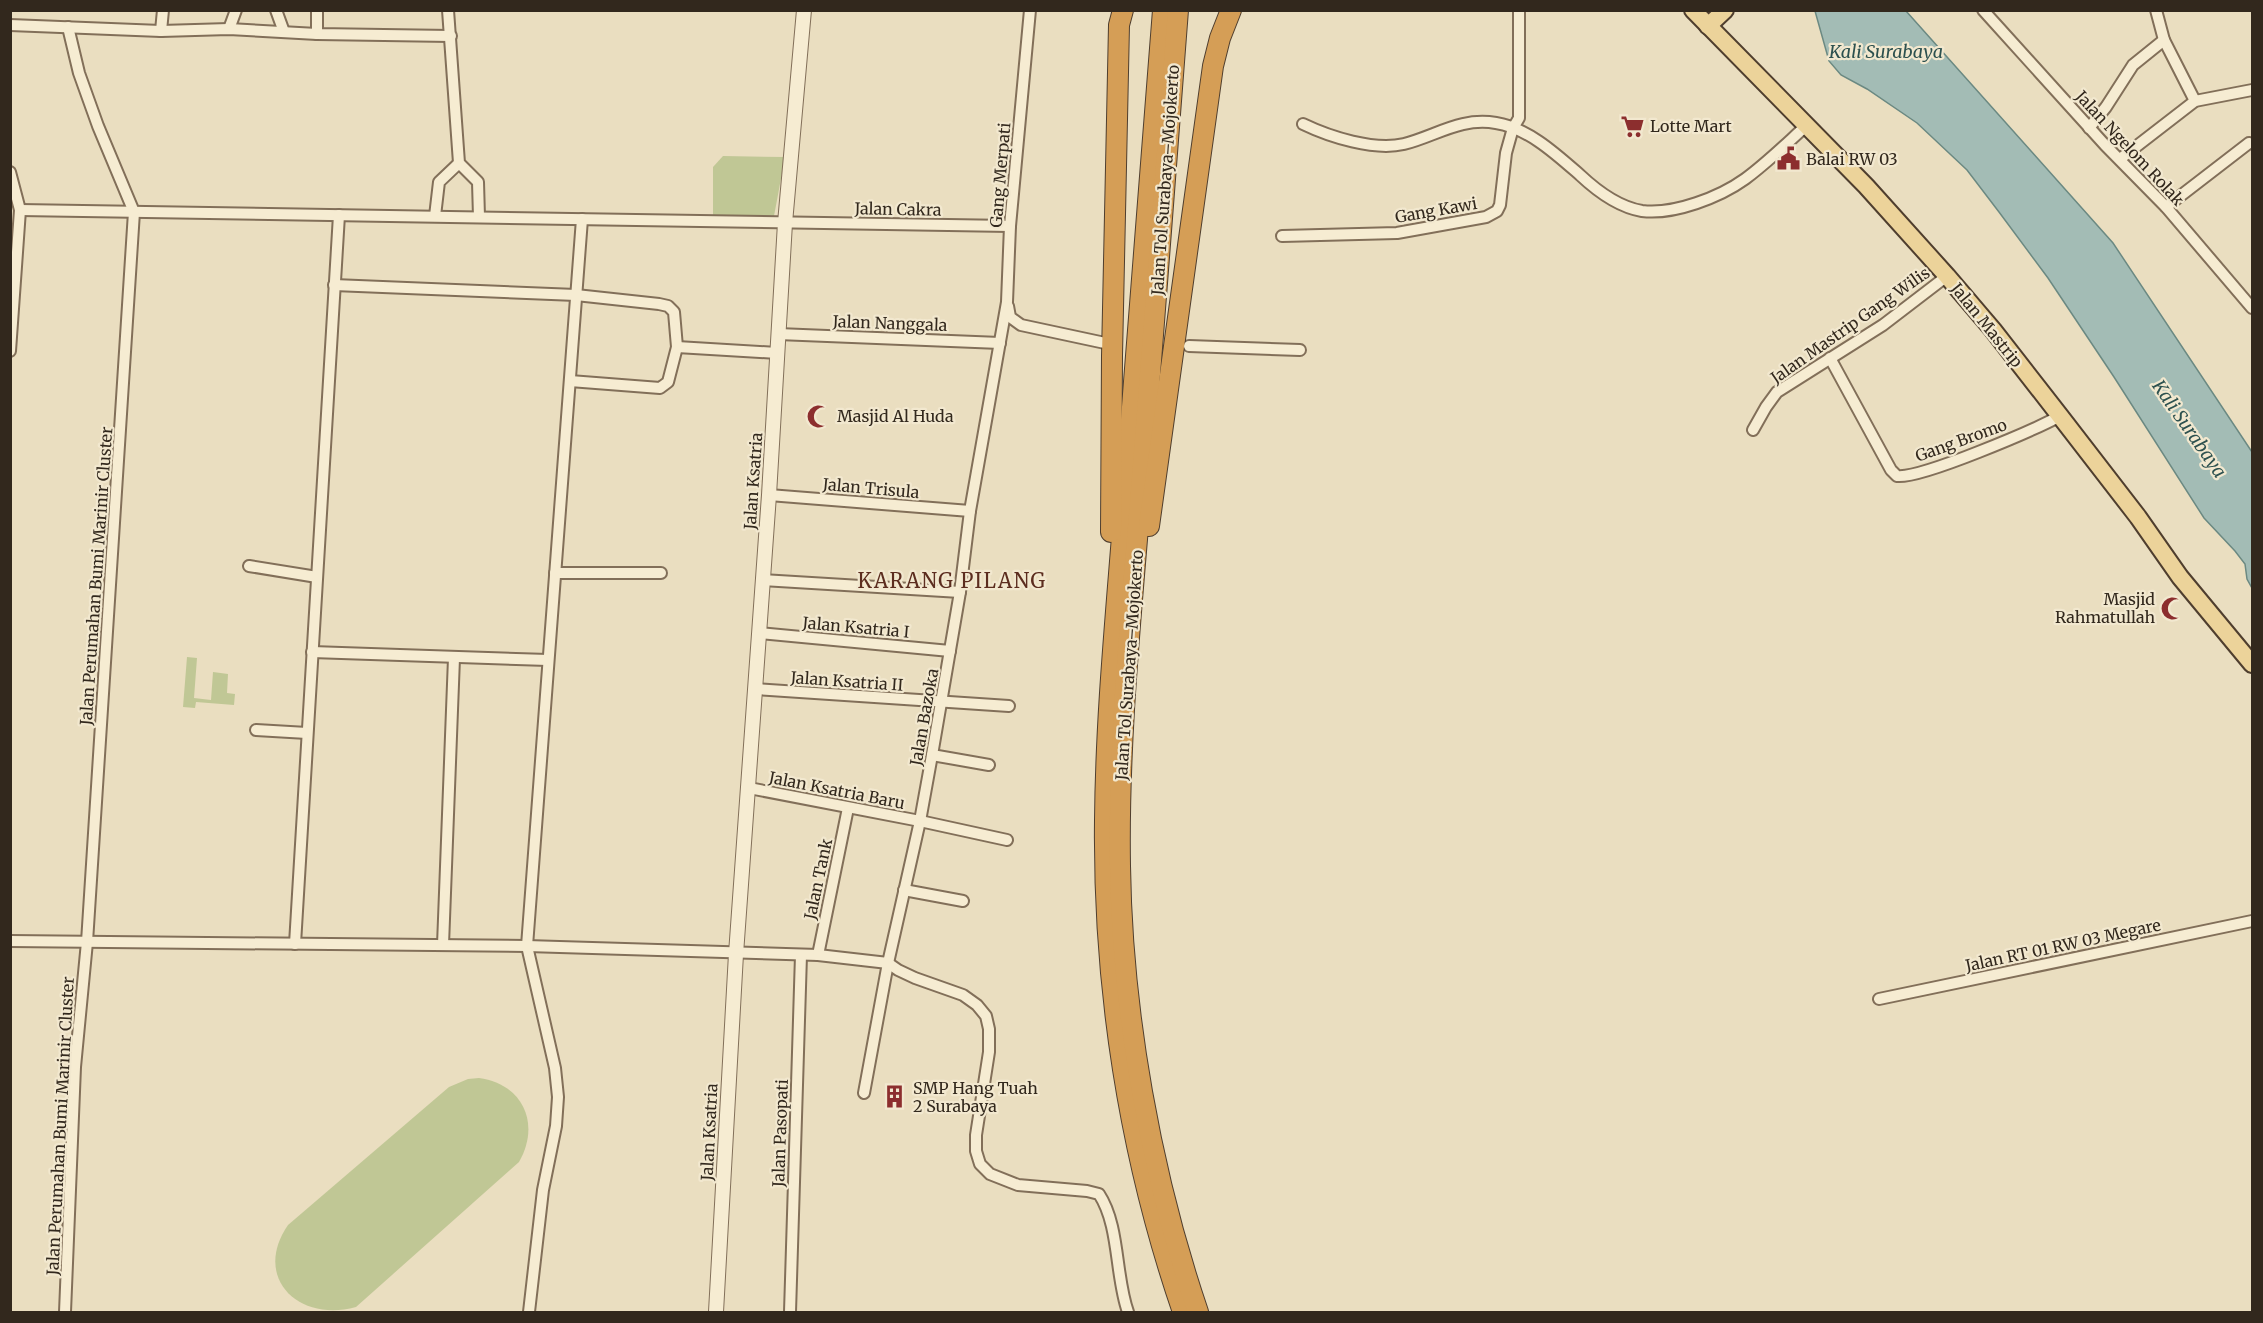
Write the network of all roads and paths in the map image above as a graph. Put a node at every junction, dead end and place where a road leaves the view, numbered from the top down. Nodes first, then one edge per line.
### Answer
1 (163, 10) edge
2 (236, 10) edge
3 (276, 10) edge
4 (317, 10) edge
5 (448, 10) edge
6 (804, 10) edge
7 (1030, 10) edge
8 (1123, 10) edge
9 (1163, 10) edge
10 (1178, 10) edge
11 (1231, 10) edge
12 (1519, 10) edge
13 (1693, 10) edge
14 (1725, 10) edge
15 (1983, 10) edge
16 (2156, 10) edge
17 (10, 25) edge
18 (1708, 26) junction
19 (68, 27) junction
20 (230, 29) junction
21 (161, 31) junction
22 (284, 32) junction
23 (317, 34) junction
24 (451, 36) junction
25 (2164, 40) junction
26 (2253, 90) edge
27 (2194, 101) junction
28 (1303, 124) dead end
29 (1807, 125) junction
30 (1513, 128) junction
31 (2089, 128) junction
32 (2249, 143) dead end
33 (2123, 162) junction
34 (459, 164) junction
35 (10, 172) edge
36 (2166, 207) junction
37 (20, 210) junction
38 (134, 212) junction
39 (339, 215) junction
40 (435, 216) junction
41 (479, 217) junction
42 (582, 219) junction
43 (785, 223) junction
44 (1010, 226) junction
45 (1282, 236) dead end
46 (1947, 276) junction
47 (334, 285) junction
48 (576, 295) junction
49 (1007, 302) junction
50 (2253, 308) edge
51 (778, 334) junction
52 (1000, 343) junction
53 (1105, 343) dead end
54 (1189, 346) dead end
55 (677, 347) junction
56 (1300, 350) dead end
57 (10, 351) edge
58 (777, 353) junction
59 (1830, 358) junction
60 (570, 381) junction
61 (2060, 416) junction
62 (1753, 430) dead end
63 (769, 495) junction
64 (970, 511) junction
65 (249, 566) dead end
66 (555, 573) junction
67 (661, 573) dead end
68 (317, 577) junction
69 (762, 580) junction
70 (960, 592) junction
71 (1131, 619) junction
72 (759, 633) junction
73 (950, 651) junction
74 (312, 652) junction
75 (1113, 652) junction
76 (454, 658) junction
77 (548, 660) junction
78 (2253, 664) edge
79 (756, 689) junction
80 (941, 703) junction
81 (1009, 706) dead end
82 (256, 730) dead end
83 (308, 733) junction
84 (932, 755) junction
85 (989, 765) dead end
86 (749, 788) junction
87 (848, 808) junction
88 (920, 821) junction
89 (1007, 840) dead end
90 (904, 890) junction
91 (963, 901) dead end
92 (2253, 921) edge
93 (10, 941) edge
94 (87, 942) junction
95 (295, 944) junction
96 (443, 945) junction
97 (527, 946) junction
98 (736, 954) junction
99 (801, 955) junction
100 (818, 955) junction
101 (888, 963) junction
102 (1879, 999) dead end
103 (864, 1094) dead end
104 (65, 1312) edge
105 (529, 1312) edge
106 (716, 1312) edge
107 (790, 1312) edge
108 (1128, 1312) edge
109 (1183, 1312) edge
110 (1198, 1312) edge

1 - 21 street
2 - 20 street
3 - 22 street
4 - 23 street
5 - 24 street
6 - 43 street, Jalan Ksatria
7 - 44 street, Gang Merpati
8 - 75 highway
9 - 75 highway, Jalan Tol Surabaya–Mojokerto
10 - 71 highway, Jalan Tol Surabaya–Mojokerto
11 - 71 highway
12 - 30 street, Gang Kawi
13 - 18 main road, Jalan Mastrip
14 - 18 main road
15 - 31 street, Jalan Ngelom Rolak
16 - 25 street
17 - 19 street
18 - 29 main road, Jalan Mastrip
19 - 21 street
19 - 38 street, Jalan Perumahan Bumi Marinir Cluster
20 - 21 street
20 - 22 street
22 - 23 street
23 - 24 street
24 - 34 street
25 - 27 street
25 - 31 street
26 - 27 street
27 - 33 street
28 - 30 street
29 - 30 street
29 - 46 main road, Jalan Mastrip
30 - 45 street, Gang Kawi
31 - 33 street, Jalan Ngelom Rolak
32 - 36 street
33 - 36 street, Jalan Ngelom Rolak
34 - 40 street
34 - 41 street
35 - 37 street
36 - 50 street, Jalan Ngelom Rolak
37 - 38 street
37 - 57 street
38 - 39 street
38 - 94 street, Jalan Perumahan Bumi Marinir Cluster
39 - 40 street
39 - 47 street
40 - 41 street
41 - 42 street
42 - 43 street
42 - 48 street
43 - 44 street, Jalan Cakra
43 - 51 street, Jalan Ksatria
44 - 49 street, Gang Merpati
46 - 59 street, Jalan Mastrip Gang Wilis
46 - 61 main road, Jalan Mastrip
47 - 48 street
47 - 68 street
48 - 55 street
48 - 60 street
49 - 52 street, Gang Merpati
49 - 53 street
51 - 52 street, Jalan Nanggala
51 - 58 street, Jalan Ksatria
52 - 64 street, Jalan Bazoka
54 - 56 street
55 - 58 street
55 - 60 street
58 - 63 street, Jalan Ksatria
59 - 61 street, Gang Bromo
59 - 62 street, Jalan Mastrip Gang Wilis
60 - 66 street
61 - 78 main road, Jalan Mastrip
63 - 64 street, Jalan Trisula
63 - 69 street, Jalan Ksatria
64 - 70 street, Jalan Bazoka
65 - 68 street
66 - 67 street
66 - 77 street
68 - 74 street
69 - 70 street
69 - 72 street, Jalan Ksatria
70 - 73 street, Jalan Bazoka
71 - 110 highway, Jalan Tol Surabaya–Mojokerto
72 - 73 street, Jalan Ksatria I
72 - 79 street, Jalan Ksatria
73 - 80 street, Jalan Bazoka
74 - 76 street
74 - 83 street
75 - 109 highway, Jalan Tol Surabaya–Mojokerto
76 - 77 street
76 - 96 street
77 - 97 street
79 - 80 street, Jalan Ksatria II
79 - 86 street, Jalan Ksatria
80 - 81 street, Jalan Ksatria II
80 - 84 street, Jalan Bazoka
82 - 83 street
83 - 95 street
84 - 85 street
84 - 88 street, Jalan Bazoka
86 - 87 street, Jalan Ksatria Baru
86 - 98 street, Jalan Ksatria
87 - 88 street, Jalan Ksatria Baru
87 - 100 street, Jalan Tank
88 - 89 street, Jalan Ksatria Baru
88 - 90 street, Jalan Bazoka
90 - 91 street
90 - 101 street, Jalan Bazoka
92 - 102 street, Jalan RT 01 RW 03 Megare
93 - 94 street
94 - 95 street
94 - 104 street, Jalan Perumahan Bumi Marinir Cluster
95 - 96 street
96 - 97 street
97 - 98 street
97 - 105 street
98 - 99 street
98 - 106 street, Jalan Ksatria
99 - 100 street
99 - 107 street, Jalan Pasopati
100 - 101 street
101 - 103 street, Jalan Bazoka
101 - 108 street

